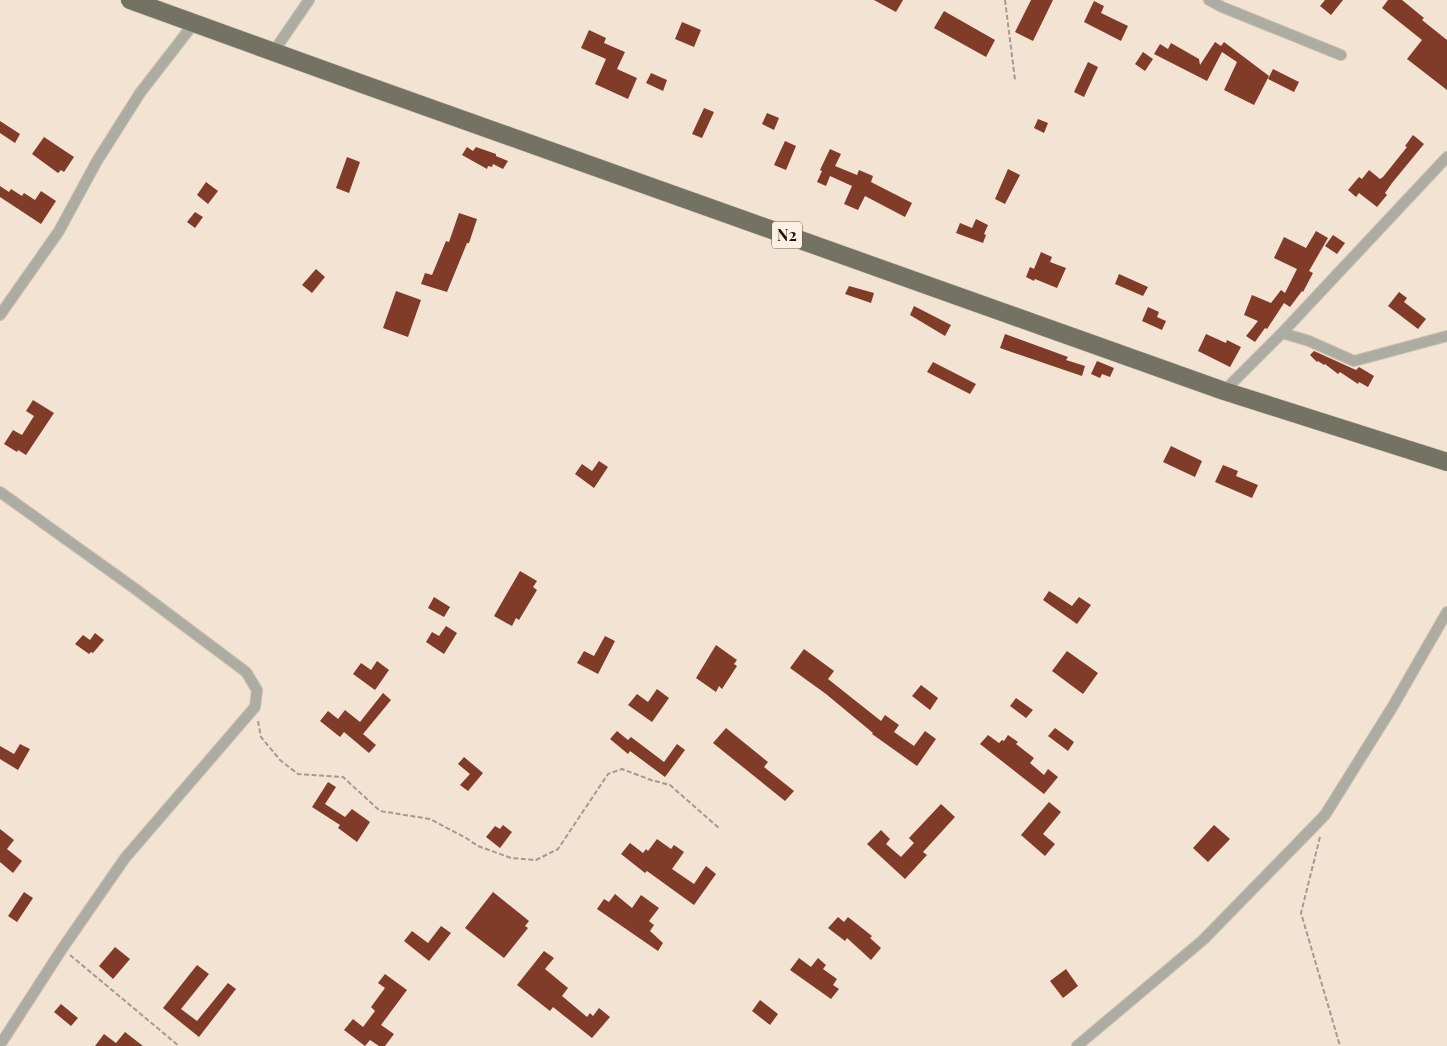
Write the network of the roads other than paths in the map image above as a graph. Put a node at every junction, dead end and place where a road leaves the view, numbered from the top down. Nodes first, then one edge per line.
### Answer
1 (130, 0) edge
2 (309, 0) edge
3 (1210, 0) edge
4 (195, 22) junction
5 (274, 52) junction
6 (1341, 56) dead end
7 (1447, 157) edge
8 (0, 315) edge
9 (1282, 333) junction
10 (1447, 336) edge
11 (1224, 391) junction
12 (1447, 462) edge
13 (0, 492) edge
14 (1447, 612) edge
15 (0, 1044) edge
16 (1077, 1046) edge

1 - 4 highway, N2
2 - 5 street
3 - 6 street
4 - 5 highway, N2
4 - 8 street
5 - 11 highway, N2
7 - 9 street
9 - 10 street
9 - 11 street
11 - 12 highway, N2
13 - 15 street
14 - 16 street

